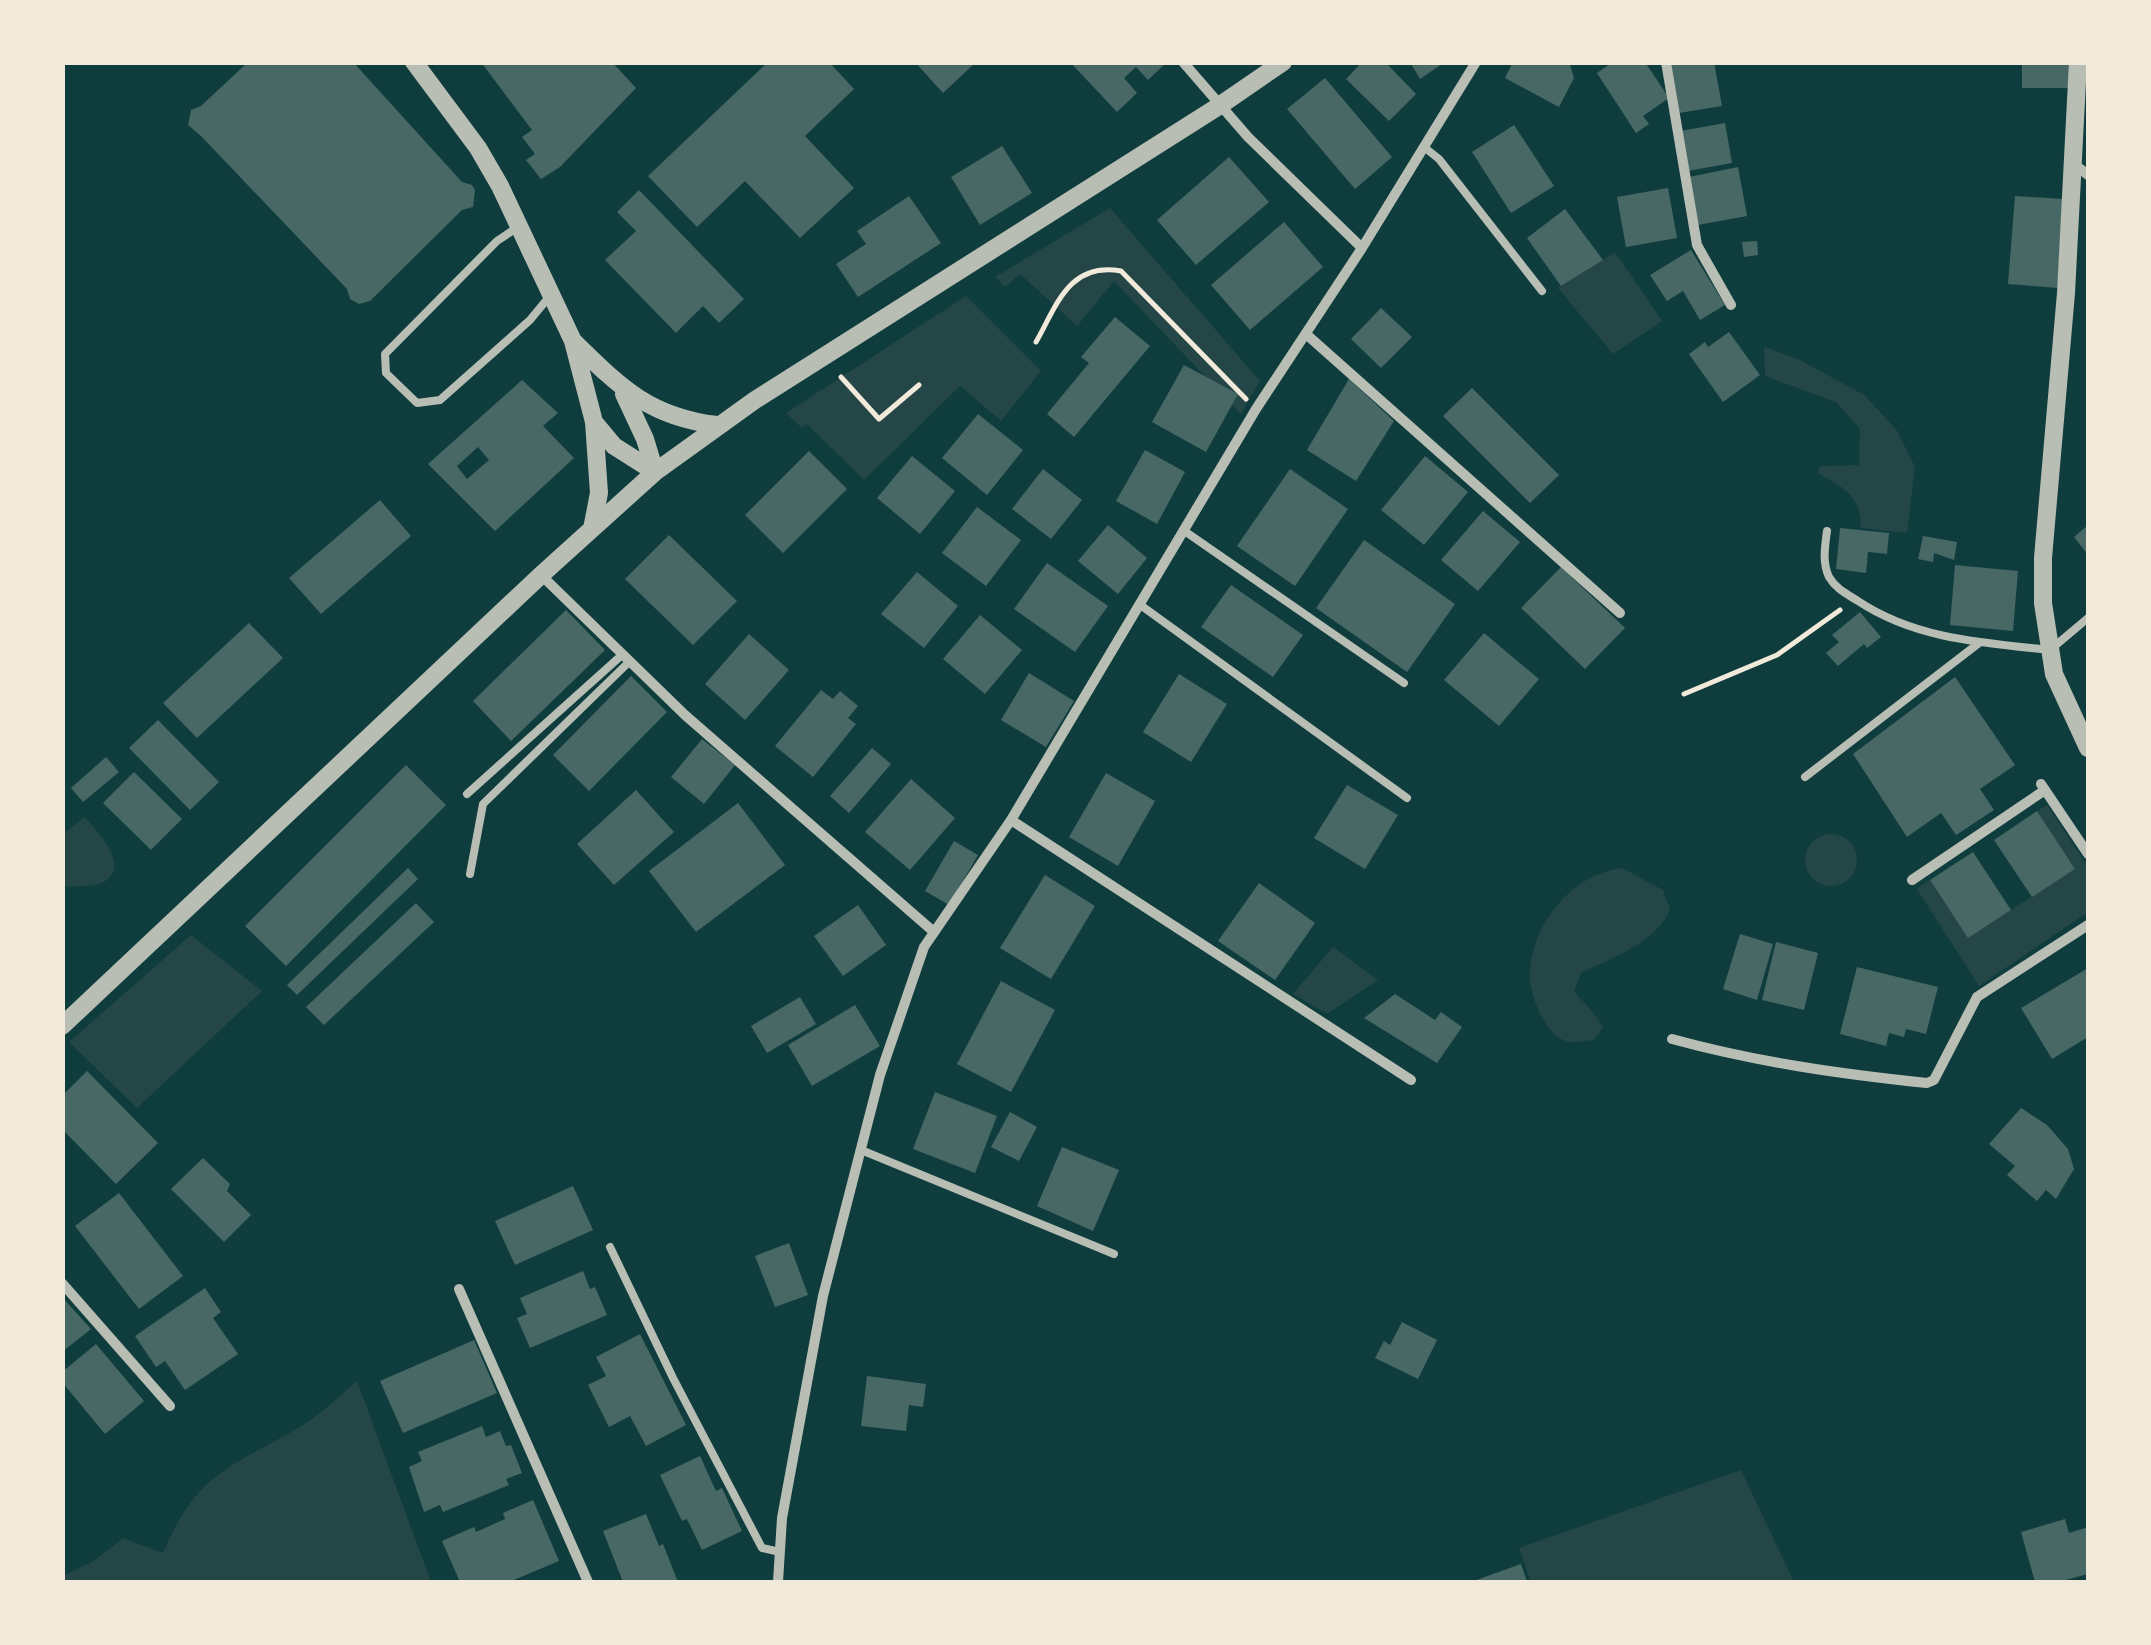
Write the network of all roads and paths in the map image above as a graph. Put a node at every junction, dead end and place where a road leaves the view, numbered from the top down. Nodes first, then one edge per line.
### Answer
1 (414, 62) edge
2 (1183, 62) edge
3 (1283, 62) edge
4 (1476, 62) edge
5 (1666, 62) edge
6 (2078, 62) edge
7 (1219, 106) junction
8 (1424, 147) junction
9 (2081, 169) edge
10 (518, 226) junction
11 (1362, 248) junction
12 (1542, 291) dead end
13 (550, 297) junction
14 (1731, 304) dead end
15 (1306, 334) junction
16 (573, 340) junction
17 (1036, 342) dead end
18 (841, 378) dead end
19 (920, 385) dead end
20 (620, 386) junction
21 (1256, 409) junction
22 (594, 422) junction
23 (717, 424) junction
24 (655, 472) junction
25 (592, 529) junction
26 (1183, 530) junction
27 (1827, 532) dead end
28 (541, 575) junction
29 (1854, 599) junction
30 (1139, 604) junction
31 (1620, 613) dead end
32 (2088, 618) edge
33 (1980, 643) junction
34 (2050, 650) junction
35 (626, 658) junction
36 (1404, 683) dead end
37 (1684, 694) dead end
38 (2088, 748) edge
39 (1805, 777) dead end
40 (468, 794) dead end
41 (1406, 798) dead end
42 (1011, 820) junction
43 (2088, 854) edge
44 (470, 874) dead end
45 (1912, 880) dead end
46 (2088, 925) edge
47 (934, 932) junction
48 (62, 1026) edge
49 (1672, 1039) dead end
50 (1411, 1080) dead end
51 (861, 1150) junction
52 (610, 1247) dead end
53 (1114, 1254) dead end
54 (62, 1284) edge
55 (459, 1289) dead end
56 (170, 1406) dead end
57 (780, 1552) junction
58 (588, 1582) edge
59 (778, 1582) edge

1 - 10 street
2 - 7 street
3 - 7 street
4 - 8 street
5 - 14 street
6 - 9 street
7 - 11 street
7 - 23 street
8 - 11 street
8 - 12 lane
9 - 34 street
10 - 13 street
10 - 13 lane
11 - 15 street
13 - 16 street
15 - 21 street
15 - 31 street
16 - 20 street
16 - 22 street
17 - 21 path
18 - 19 path
20 - 23 street
20 - 24 street
21 - 26 street
22 - 24 street
22 - 25 street
23 - 24 street
24 - 25 street
25 - 28 street
26 - 30 street
26 - 36 lane
27 - 29 lane
28 - 35 street
28 - 48 street
29 - 33 lane
29 - 37 path
30 - 41 lane
30 - 42 street
32 - 34 lane
33 - 34 lane
33 - 39 lane
34 - 38 street
35 - 40 lane
35 - 44 lane
35 - 47 street
42 - 47 street
42 - 50 street
43 - 45 street
46 - 49 street
47 - 51 street
51 - 53 lane
51 - 57 street
52 - 57 lane
54 - 56 street
55 - 58 street
57 - 59 street

